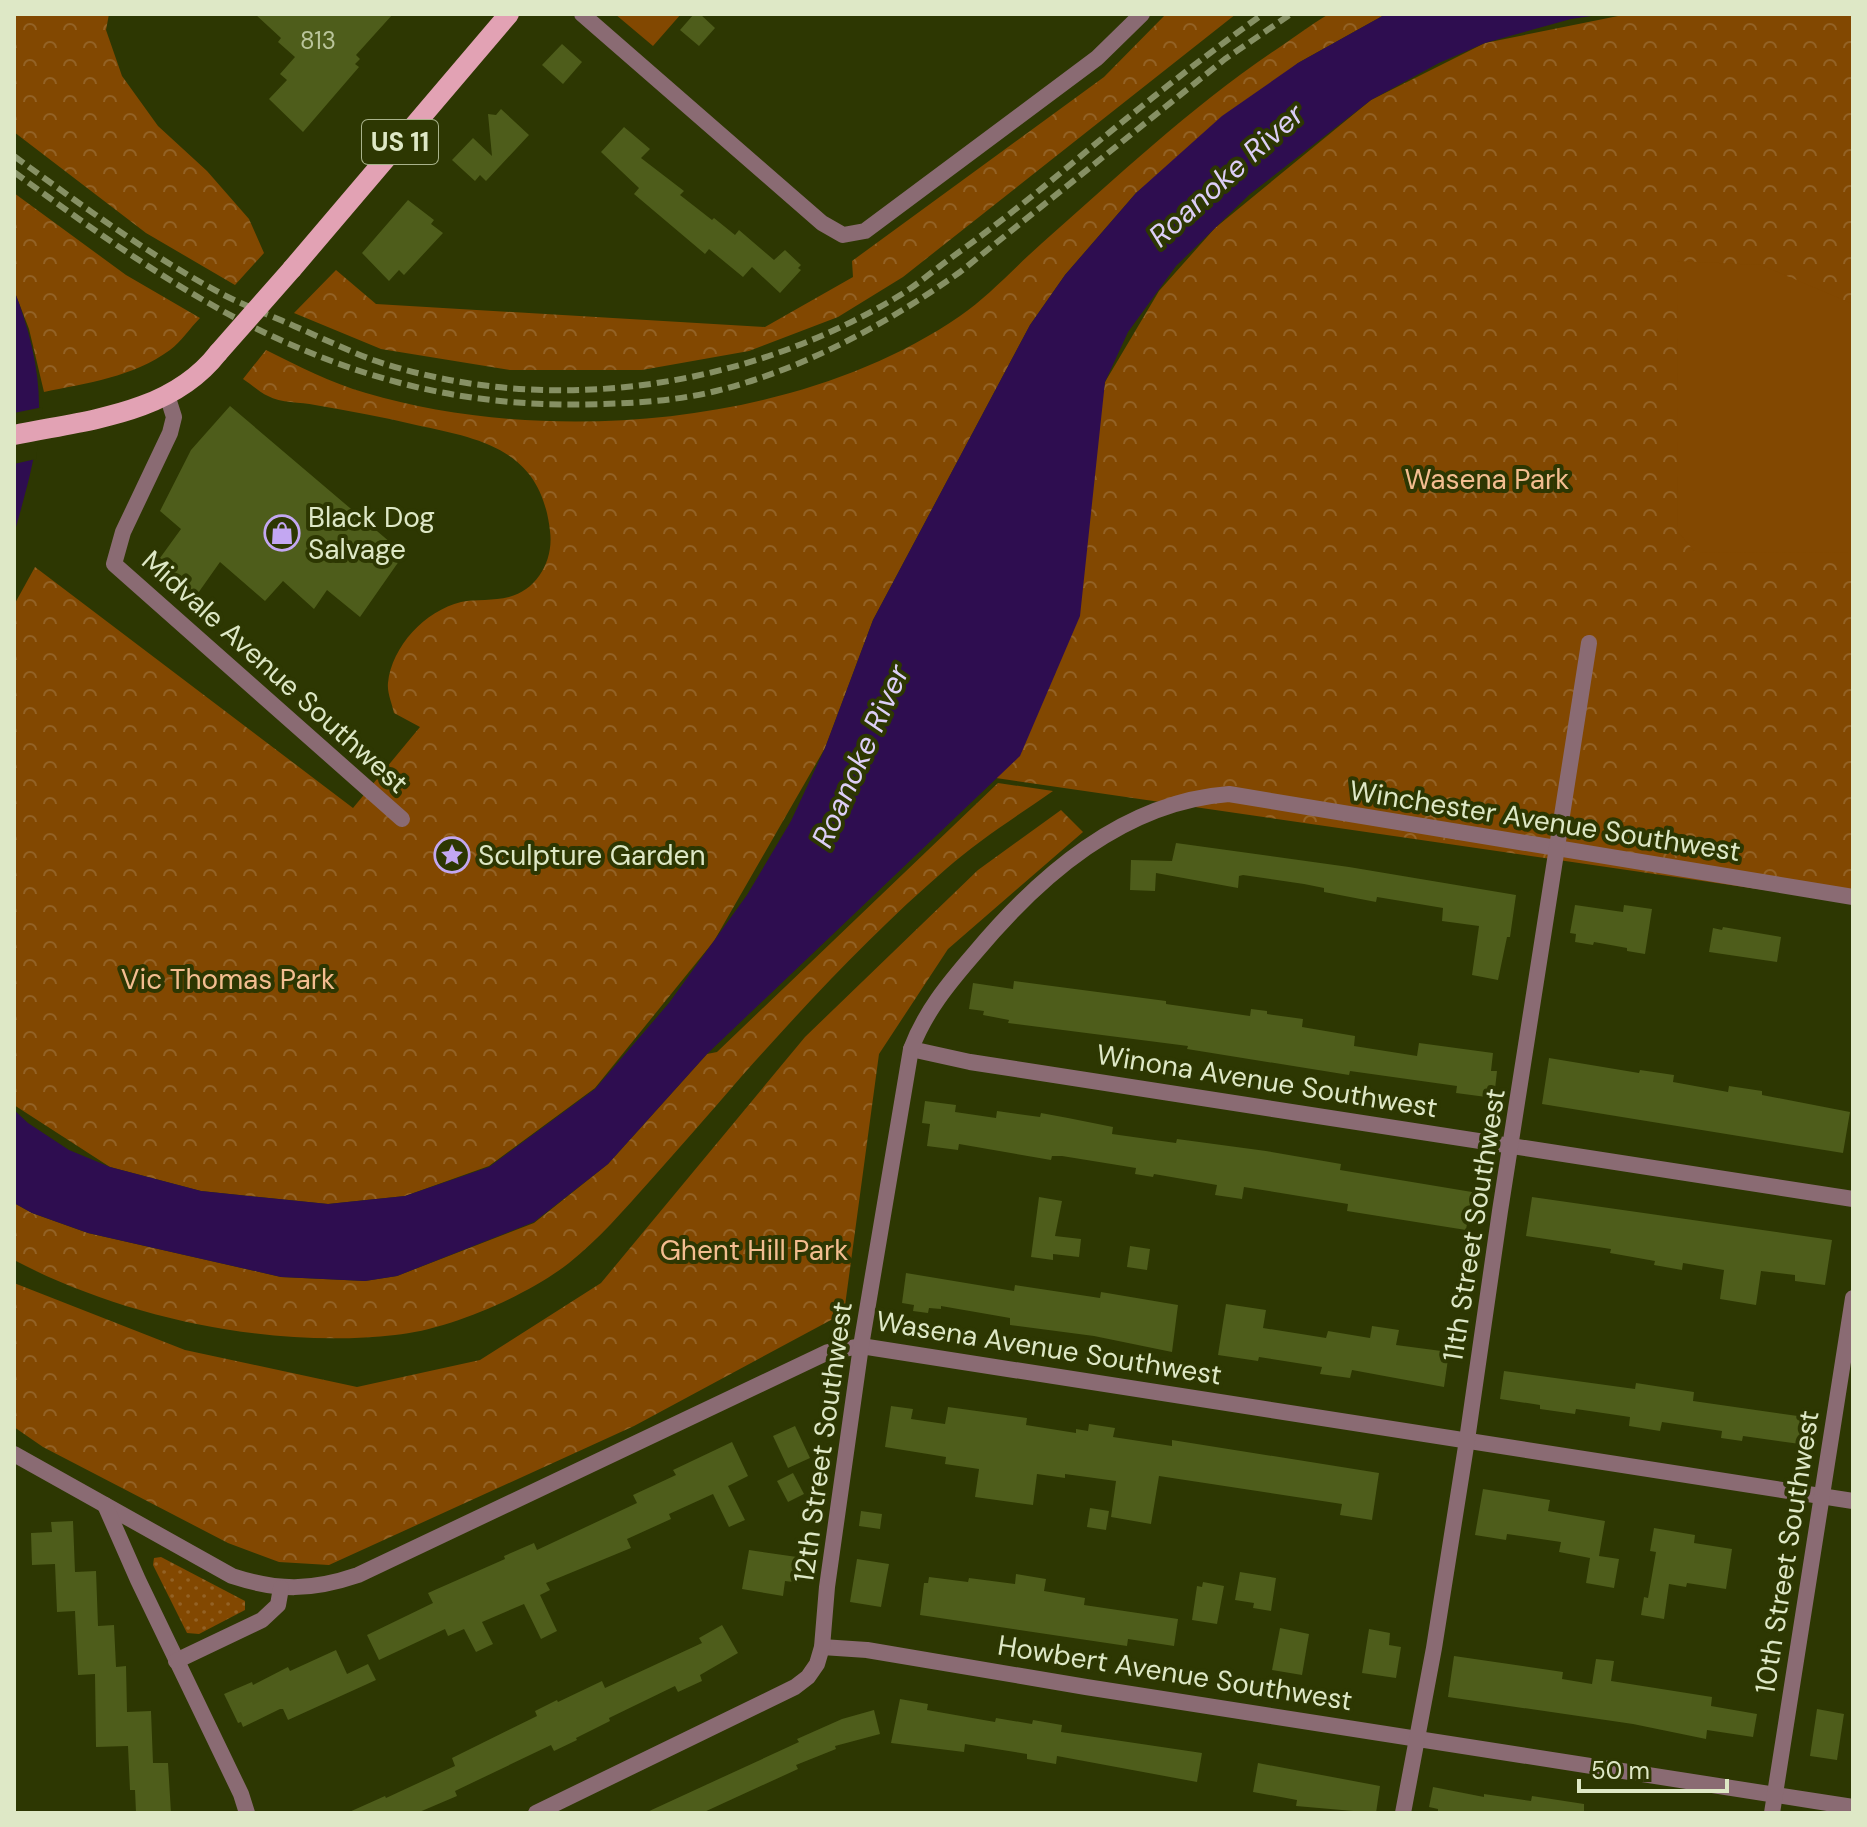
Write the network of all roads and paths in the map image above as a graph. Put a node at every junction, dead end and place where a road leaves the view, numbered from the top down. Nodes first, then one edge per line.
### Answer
1 (509, 14) edge
2 (582, 14) edge
3 (1142, 14) edge
4 (167, 395) junction
5 (14, 435) edge
6 (1589, 643) dead end
7 (1229, 794) joint
8 (402, 819) dead end
9 (1558, 849) junction
10 (1853, 897) edge
11 (911, 1049) junction
12 (1512, 1146) junction
13 (1853, 1199) edge
14 (1853, 1298) edge
15 (861, 1346) junction
16 (1467, 1440) junction
17 (14, 1454) edge
18 (1822, 1496) junction
19 (1853, 1501) edge
20 (105, 1505) junction
21 (281, 1588) junction
22 (822, 1647) junction
23 (176, 1661) junction
24 (1416, 1738) junction
25 (1774, 1795) junction
26 (1853, 1807) edge
27 (247, 1813) edge
28 (536, 1813) edge
29 (1403, 1813) edge
30 (1772, 1813) edge

1 - 4 main road, US 11, bridge
2 - 3 street
4 - 5 main road, US 11
4 - 8 street, Midvale Avenue Southwest
6 - 9 street, 11th Street Southwest
7 - 9 street, Winchester Avenue Southwest
7 - 11 street, 12th Street Southwest
9 - 10 street, Winchester Avenue Southwest
9 - 12 street, 11th Street Southwest
11 - 12 street, Winona Avenue Southwest
11 - 15 street, 12th Street Southwest
12 - 13 street, Winona Avenue Southwest
12 - 16 street, 11th Street Southwest
14 - 18 street, 10th Street Southwest
15 - 16 street, Wasena Avenue Southwest
15 - 21 street, Wasena Avenue Southwest
15 - 22 street, 12th Street Southwest
16 - 18 street, Wasena Avenue Southwest
16 - 24 street, 11th Street Southwest
17 - 20 street, Wasena Avenue Southwest
18 - 19 street, Wasena Avenue Southwest
18 - 25 street, 10th Street Southwest
20 - 21 street, Wasena Avenue Southwest
20 - 23 street
21 - 23 street
22 - 24 street, Howbert Avenue Southwest
22 - 28 street
23 - 27 street
24 - 25 street, Howbert Avenue Southwest
24 - 29 street, 11th Street Southwest
25 - 26 street, Howbert Avenue Southwest
25 - 30 street, 10th Street Southwest

